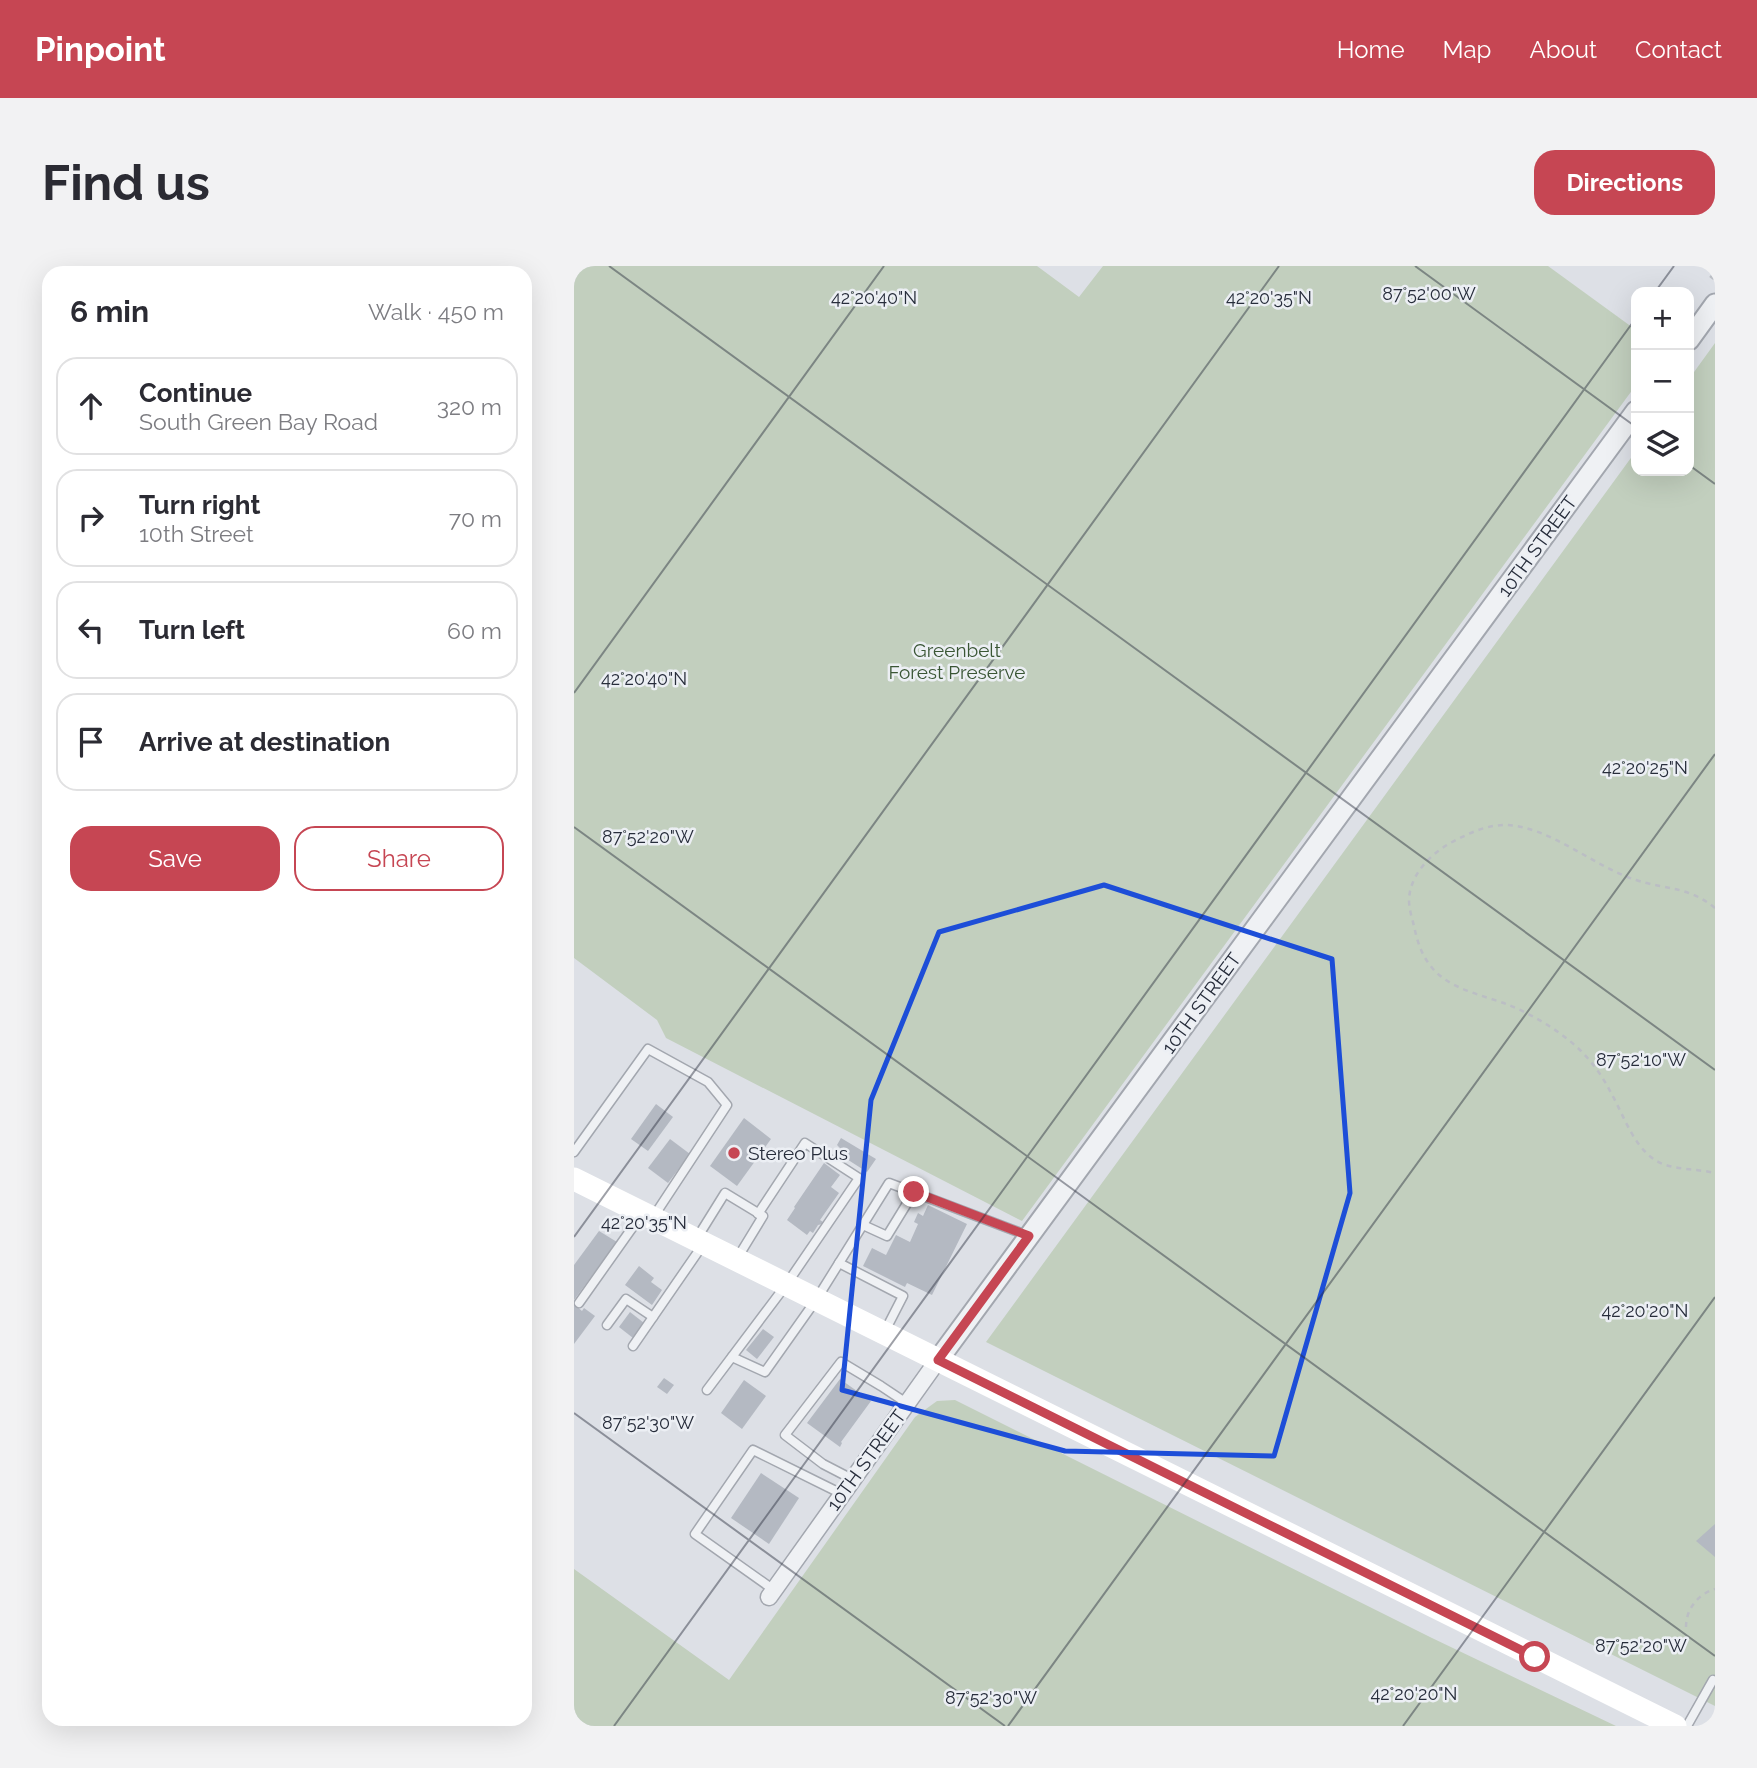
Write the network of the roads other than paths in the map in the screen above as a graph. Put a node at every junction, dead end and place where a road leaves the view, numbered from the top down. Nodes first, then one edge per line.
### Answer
1 (1715, 304) edge
2 (1694, 333) edge
3 (1635, 413) edge
4 (574, 1152) edge
5 (574, 1179) edge
6 (914, 1192) junction
7 (758, 1214) junction
8 (648, 1216) junction
9 (863, 1225) junction
10 (1029, 1236) junction
11 (700, 1242) junction
12 (736, 1260) junction
13 (839, 1262) junction
14 (786, 1285) junction
15 (816, 1300) junction
16 (579, 1303) dead end
17 (653, 1317) junction
18 (607, 1325) dead end
19 (884, 1334) junction
20 (633, 1346) dead end
21 (732, 1357) junction
22 (938, 1360) junction
23 (707, 1390) dead end
24 (908, 1404) junction
25 (852, 1479) junction
26 (842, 1494) junction
27 (772, 1593) joint
28 (1713, 1680) dead end
29 (1675, 1726) edge
30 (1687, 1726) edge

1 - 2 street
3 - 10 street, 10TH STREET
4 - 8 lane
5 - 8 main road
6 - 9 lane
6 - 9 lane
6 - 10 lane
7 - 11 lane
7 - 12 lane
7 - 14 lane
8 - 11 main road
8 - 16 lane
9 - 13 lane
10 - 22 street, 10TH STREET
11 - 12 main road
11 - 17 lane
12 - 14 main road
13 - 15 lane
13 - 19 lane
14 - 15 main road
14 - 21 lane
15 - 19 main road
15 - 21 lane
17 - 18 lane
17 - 20 lane
19 - 22 main road
21 - 23 lane
22 - 24 street, 10TH STREET
22 - 29 main road
24 - 25 street, 10TH STREET
24 - 25 lane
25 - 26 street, 10TH STREET
26 - 27 street, 10TH STREET
26 - 27 lane
28 - 30 lane

